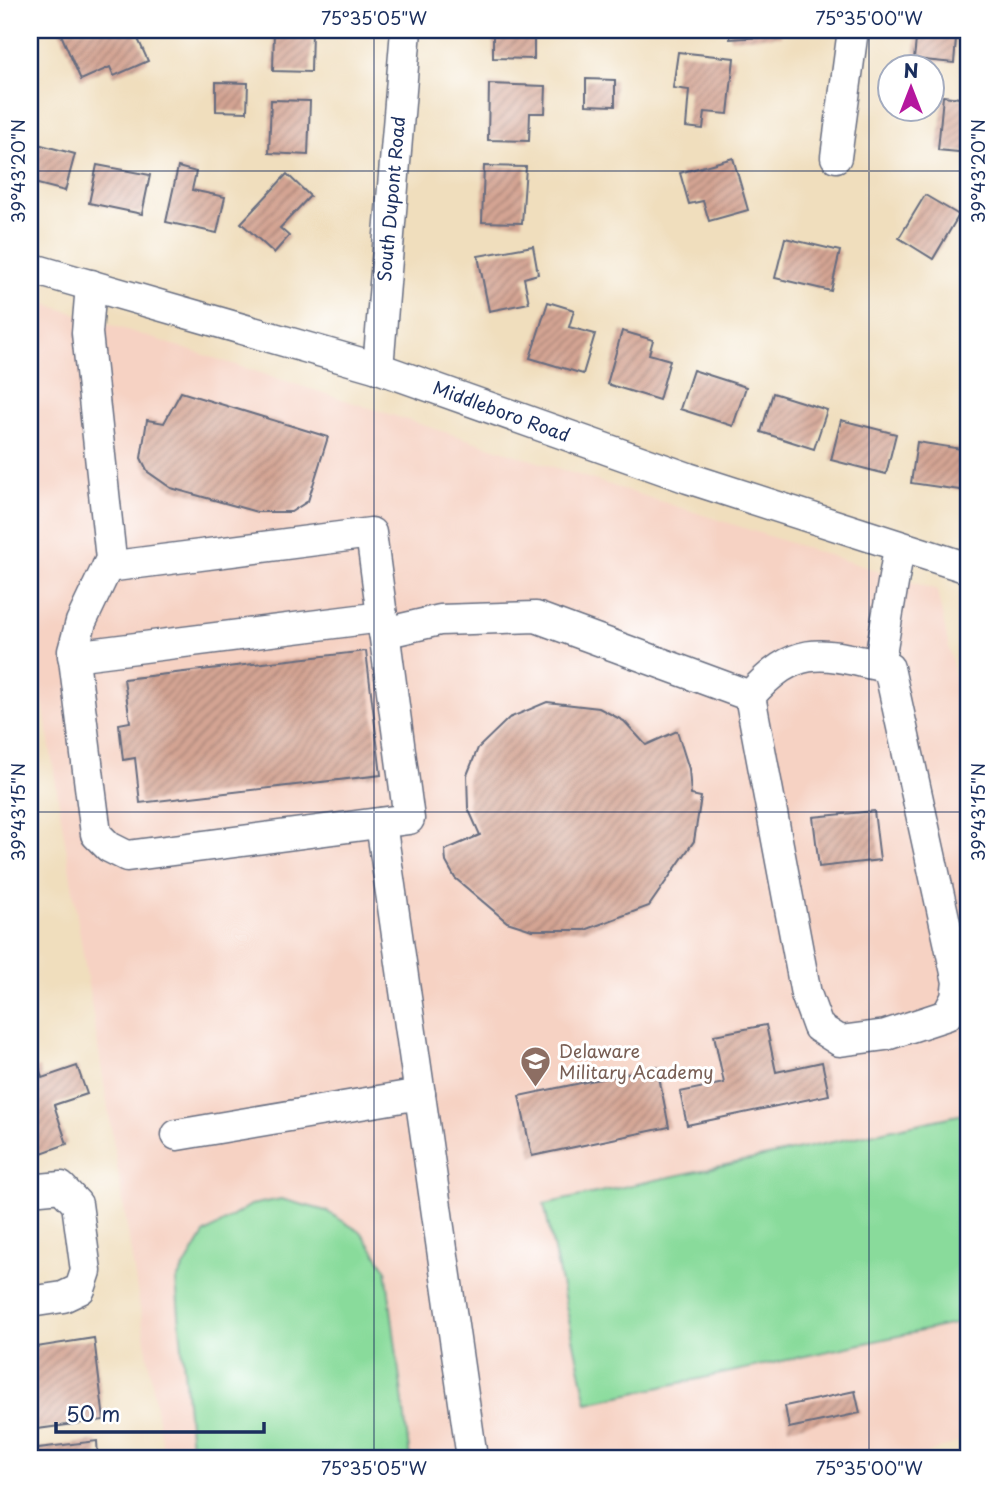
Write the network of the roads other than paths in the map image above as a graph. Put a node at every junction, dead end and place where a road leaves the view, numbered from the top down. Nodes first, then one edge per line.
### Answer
1 (406, 30) edge
2 (853, 30) edge
3 (836, 157) dead end
4 (30, 268) edge
5 (91, 285) junction
6 (378, 368) junction
7 (899, 548) junction
8 (107, 567) junction
9 (968, 568) edge
10 (383, 625) junction
11 (74, 656) junction
12 (879, 665) junction
13 (750, 696) junction
14 (381, 822) junction
15 (420, 1094) junction
16 (177, 1135) dead end
17 (30, 1190) edge
18 (30, 1302) edge
19 (472, 1458) edge

1 - 6 street, South Dupont Road
2 - 3 street
4 - 5 street, Middleboro Road
5 - 6 street, Middleboro Road
5 - 8 street
6 - 7 street, Middleboro Road
7 - 9 street, Middleboro Road
7 - 12 street
8 - 10 street
8 - 11 street
10 - 11 street
10 - 13 street
10 - 14 street
11 - 14 street
12 - 13 street
12 - 13 street
14 - 15 street
15 - 16 street
15 - 19 street
17 - 18 street

